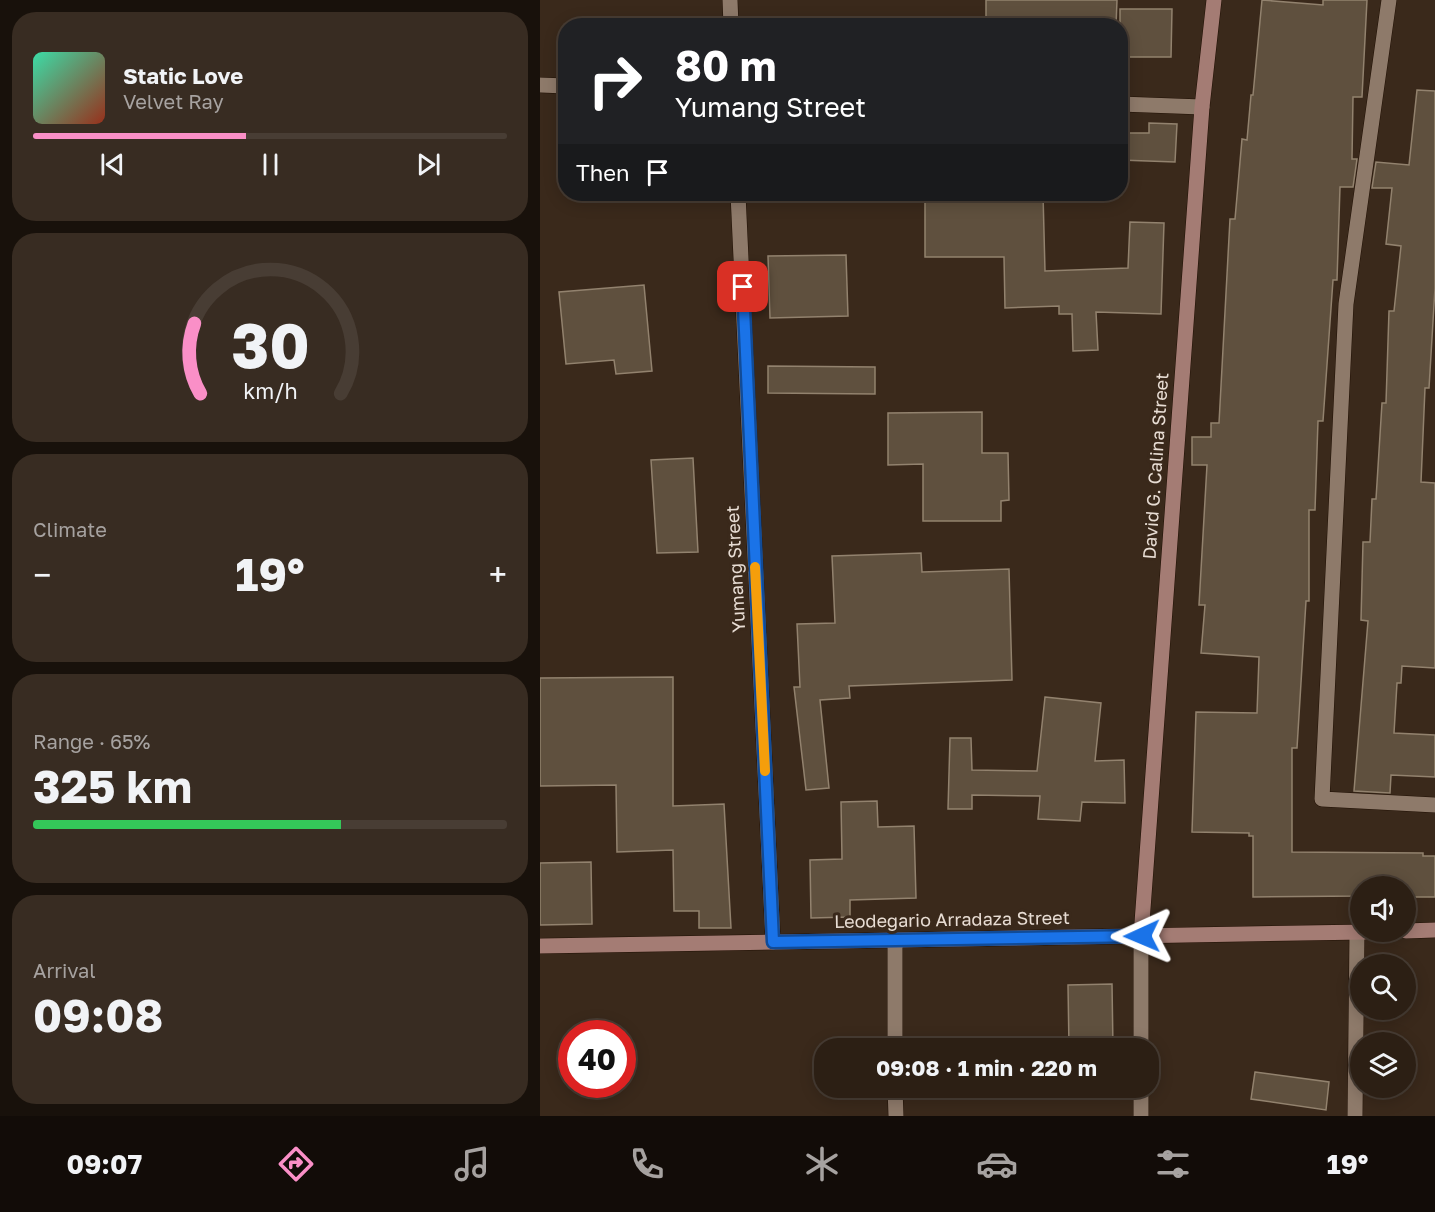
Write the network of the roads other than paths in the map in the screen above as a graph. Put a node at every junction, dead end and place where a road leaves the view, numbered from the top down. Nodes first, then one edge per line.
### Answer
1 (730, 0) edge
2 (1214, 0) edge
3 (1389, 0) edge
4 (731, 18) edge
5 (540, 85) edge
6 (558, 86) edge
7 (1128, 104) edge
8 (1202, 106) junction
9 (738, 201) edge
10 (1435, 805) edge
11 (1416, 930) edge
12 (1435, 930) edge
13 (1350, 932) edge
14 (1142, 936) junction
15 (895, 940) junction
16 (773, 942) junction
17 (1361, 942) edge
18 (540, 946) edge
19 (895, 1038) edge
20 (1141, 1038) edge
21 (895, 1098) edge
22 (1141, 1098) edge
23 (896, 1116) edge
24 (1141, 1116) edge
25 (1354, 1116) edge

1 - 4 street
2 - 8 street, David G. Calina Street
3 - 10 street
5 - 6 street
7 - 8 street
8 - 14 street, David G. Calina Street
9 - 16 street, Yumang Street
11 - 12 street
13 - 14 street, Leodegario Arradaza Street
14 - 15 street, Leodegario Arradaza Street
14 - 20 street
15 - 16 street, Leodegario Arradaza Street
15 - 19 street
16 - 18 street, Leodegario Arradaza Street
17 - 25 street
21 - 23 street
22 - 24 street

